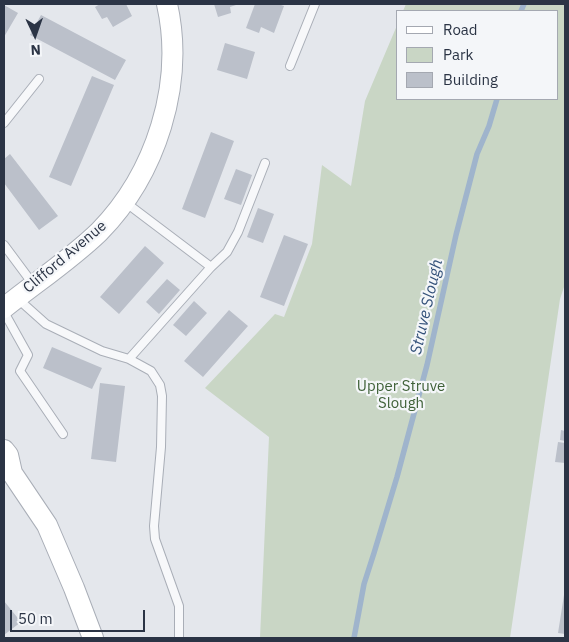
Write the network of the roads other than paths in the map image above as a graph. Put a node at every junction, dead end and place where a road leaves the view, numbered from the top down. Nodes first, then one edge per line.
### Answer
1 (167, 4) edge
2 (315, 4) edge
3 (290, 66) dead end
4 (39, 78) dead end
5 (4, 123) edge
6 (265, 163) dead end
7 (125, 202) junction
8 (4, 246) edge
9 (211, 267) junction
10 (33, 285) junction
11 (8, 306) edge
12 (129, 359) junction
13 (63, 434) dead end
14 (4, 450) edge
15 (8, 470) edge
16 (92, 638) edge
17 (179, 638) edge

1 - 7 street, Clifford Avenue
2 - 3 lane
4 - 5 lane
6 - 9 lane
7 - 9 lane
7 - 10 street, Clifford Avenue
8 - 10 lane
9 - 12 lane
10 - 11 street, Clifford Avenue
11 - 12 lane
11 - 13 lane
12 - 17 lane
14 - 15 street
15 - 16 street

